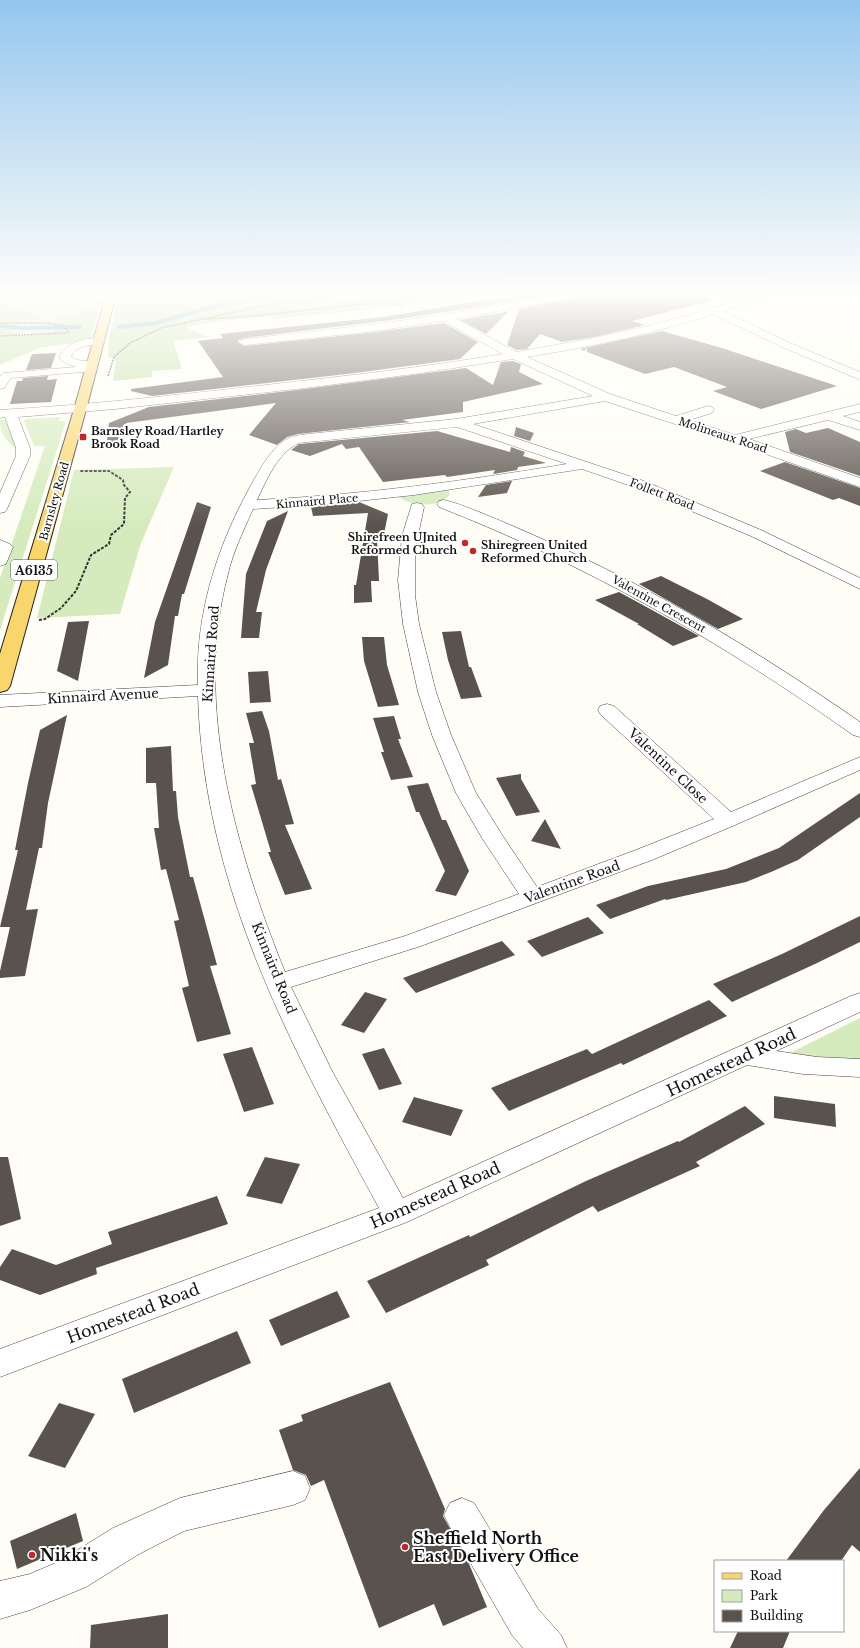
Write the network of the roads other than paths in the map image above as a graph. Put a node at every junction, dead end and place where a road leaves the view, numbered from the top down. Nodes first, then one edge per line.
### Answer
1 (40, 372) edge
2 (91, 372) edge
3 (400, 372) edge
4 (549, 372) edge
5 (850, 372) edge
6 (860, 376) edge
7 (0, 385) edge
8 (606, 398) junction
9 (860, 408) edge
10 (80, 409) junction
11 (708, 410) dead end
12 (5, 413) edge
13 (830, 416) junction
14 (676, 420) junction
15 (456, 422) junction
16 (860, 426) edge
17 (735, 439) junction
18 (583, 465) junction
19 (860, 483) edge
20 (452, 486) junction
21 (386, 495) junction
22 (1, 504) edge
23 (444, 504) junction
24 (247, 505) junction
25 (418, 507) junction
26 (0, 545) edge
27 (0, 561) edge
28 (860, 584) edge
29 (7, 644) edge
30 (1, 680) edge
31 (206, 690) junction
32 (0, 701) edge
33 (607, 710) dead end
34 (860, 731) edge
35 (860, 763) edge
36 (728, 821) junction
37 (532, 897) junction
38 (277, 983) junction
39 (860, 1002) edge
40 (746, 1055) junction
41 (860, 1068) edge
42 (396, 1214) junction
43 (0, 1363) edge
44 (293, 1488) dead end
45 (462, 1515) dead end
46 (0, 1600) edge
47 (548, 1648) edge

1 - 7 street
2 - 10 main road, A6135
3 - 10 street
4 - 8 street, Molineaux Road
5 - 6 street
8 - 14 street, Molineaux Road
8 - 15 street, Kinnaird Road
9 - 13 street
10 - 12 street
10 - 29 main road, Barnsley Road / A6135
11 - 14 street
12 - 22 street
13 - 16 street
13 - 17 street
14 - 17 street, Molineaux Road
15 - 18 street, Follett Road
15 - 24 street, Kinnaird Road
17 - 19 street, Molineaux Road
18 - 20 street, Kinnaird Place
18 - 28 street, Follett Road
20 - 21 street, Kinnaird Place
20 - 23 street
21 - 24 street, Kinnaird Place
21 - 25 street, Kinnaird Place
23 - 25 street, Kinnaird Place
23 - 34 street, Valentine Crescent
24 - 31 street, Kinnaird Road
25 - 37 street
26 - 27 street
29 - 30 main road, Barnsley Road / A6135
31 - 32 street, Kinnaird Avenue
31 - 38 street, Kinnaird Road
33 - 36 street, Valentine Close
35 - 36 street, Valentine Road
36 - 37 street, Valentine Road
37 - 38 street, Valentine Road
38 - 42 street, Kinnaird Road
39 - 40 street, Homestead Road
40 - 41 street
40 - 42 street, Homestead Road
42 - 43 street, Homestead Road
44 - 46 street
45 - 47 street

